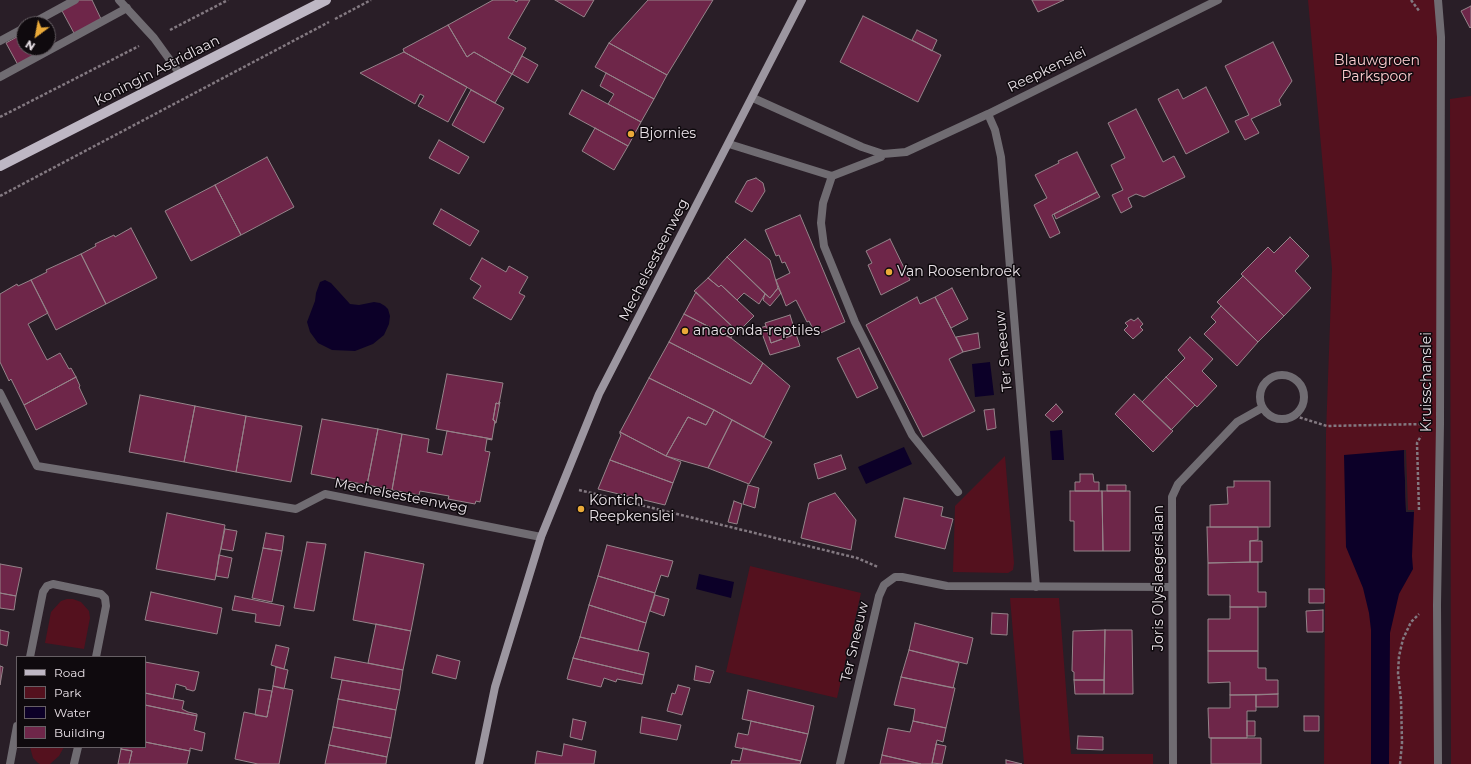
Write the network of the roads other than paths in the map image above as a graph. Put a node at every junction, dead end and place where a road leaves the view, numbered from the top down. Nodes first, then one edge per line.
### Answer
1 (75, 0) edge
2 (119, 0) edge
3 (326, 0) edge
4 (802, 0) edge
5 (1218, 0) edge
6 (1438, 0) edge
7 (127, 8) junction
8 (46, 16) edge
9 (16, 32) edge
10 (0, 41) edge
11 (180, 74) junction
12 (0, 77) edge
13 (753, 98) junction
14 (988, 114) junction
15 (729, 144) junction
16 (883, 154) junction
17 (0, 166) edge
18 (832, 176) junction
19 (0, 392) edge
20 (1262, 408) junction
21 (958, 492) dead end
22 (541, 537) junction
23 (1036, 587) junction
24 (1172, 587) junction
25 (30, 656) edge
26 (96, 656) edge
27 (16, 731) edge
28 (78, 748) edge
29 (10, 764) edge
30 (74, 764) edge
31 (479, 764) edge
32 (840, 764) edge
33 (1173, 764) edge
34 (1438, 764) edge

1 - 8 street
2 - 7 street
3 - 11 main road, Koningin Astridlaan
4 - 13 street, Mechelsesteenweg
5 - 14 street, Reepkenslei
6 - 34 street, Kruisschanslei
7 - 11 street
7 - 12 street
9 - 10 street
11 - 17 main road, Koningin Astridlaan
13 - 15 street, Mechelsesteenweg
13 - 16 street, Reepkenslei
14 - 16 street, Reepkenslei
14 - 23 street, Ter Sneeuw
15 - 18 street
15 - 22 street, Mechelsesteenweg
16 - 18 street, Reepkenslei
18 - 21 street
19 - 22 street, Mechelsesteenweg
20 - 20 street
20 - 24 street, Joris Olyslaegerslaan
22 - 31 street, Mechelsesteenweg
23 - 24 street
23 - 32 street, Ter Sneeuw
24 - 33 street, Joris Olyslaegerslaan
25 - 26 street
27 - 29 street
28 - 30 street

